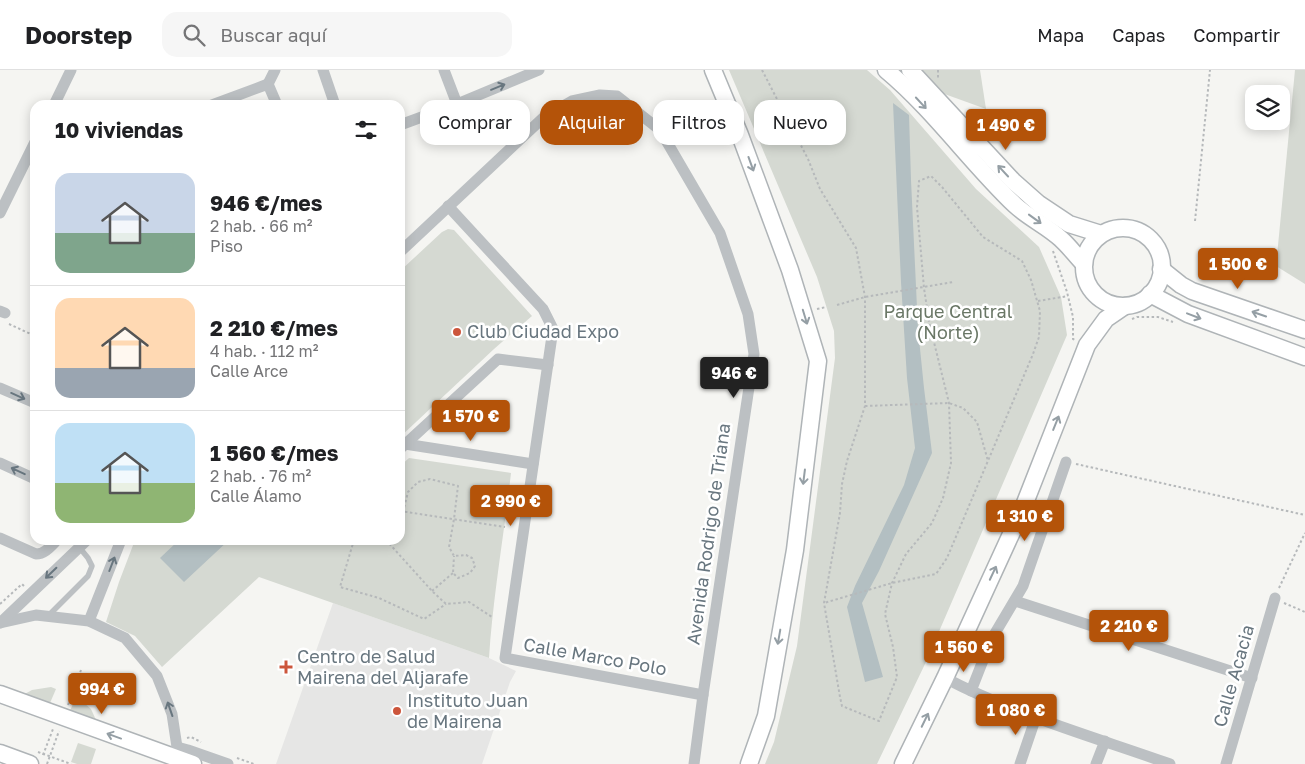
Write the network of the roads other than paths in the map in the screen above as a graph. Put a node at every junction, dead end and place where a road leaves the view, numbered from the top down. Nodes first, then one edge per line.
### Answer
1 (71, 70) edge
2 (275, 70) edge
3 (322, 70) edge
4 (444, 70) edge
5 (539, 70) edge
6 (713, 70) edge
7 (886, 70) edge
8 (910, 70) edge
9 (268, 84) junction
10 (56, 100) edge
11 (225, 100) edge
12 (275, 100) edge
13 (334, 100) edge
14 (455, 100) edge
15 (466, 100) edge
16 (420, 118) edge
17 (405, 123) edge
18 (30, 152) edge
19 (448, 206) junction
20 (0, 213) edge
21 (1102, 234) junction
22 (405, 247) edge
23 (1084, 264) junction
24 (1162, 270) junction
25 (1150, 294) junction
26 (1128, 312) junction
27 (1305, 330) edge
28 (1305, 357) edge
29 (548, 365) junction
30 (0, 388) edge
31 (30, 402) edge
32 (405, 445) edge
33 (405, 447) edge
34 (1066, 462) road end
35 (0, 463) edge
36 (534, 464) junction
37 (30, 477) edge
38 (0, 538) edge
39 (53, 545) edge
40 (82, 545) edge
41 (83, 545) edge
42 (119, 545) edge
43 (1275, 598) road end
44 (1015, 601) junction
45 (47, 616) junction
46 (89, 621) junction
47 (0, 623) edge
48 (945, 678) junction
49 (1252, 678) junction
50 (971, 691) junction
51 (0, 694) edge
52 (703, 695) junction
53 (1036, 717) junction
54 (1104, 741) junction
55 (0, 753) edge
56 (183, 754) edge
57 (231, 760) edge
58 (36, 763) edge
59 (694, 764) edge
60 (749, 764) edge
61 (903, 764) edge
62 (1020, 764) edge
63 (1096, 764) edge
64 (1170, 764) edge
65 (1226, 764) edge

1 - 10 street
2 - 9 street
3 - 13 street
4 - 14 street
15 -> 5 street
6 -> 60 street
7 -> 23 street
21 -> 8 street
9 - 11 street
9 - 12 street
16 - 17 street
18 - 20 street
19 - 22 street, Avenida Rodrigo de Triana
19 - 29 street, Calle Marco Polo
19 - 52 street, Avenida Rodrigo de Triana
21 - 23 street
21 - 24 street
23 - 26 street
24 - 25 street
27 -> 24 street
25 - 26 street
25 -> 28 street
48 -> 26 street
29 - 32 street
29 - 36 street, Calle Marco Polo
30 -> 31 street
33 - 36 street
34 - 44 street
37 -> 35 street
36 - 52 street, Calle Marco Polo
38 - 39 street
40 -> 47 street
41 - 45 lane
46 -> 42 street
43 - 49 street, Calle Acacia
44 - 49 street
44 - 50 street
45 - 46 street
45 - 47 street
56 -> 46 street
48 - 50 street
61 -> 48 street
49 - 65 street, Calle Acacia
50 - 53 street
56 -> 51 street
52 - 59 street, Avenida Rodrigo de Triana
53 - 54 street
53 - 62 street
54 - 63 street
54 - 64 street
55 - 58 street
56 - 57 street

